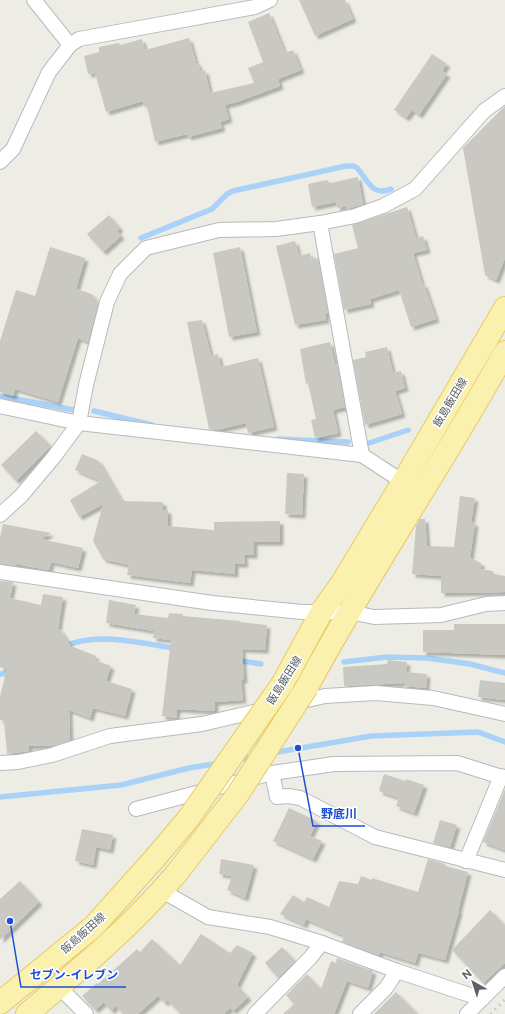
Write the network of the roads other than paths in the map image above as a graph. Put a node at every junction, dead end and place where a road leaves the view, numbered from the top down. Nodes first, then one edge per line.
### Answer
1 (34, 0) edge
2 (270, 0) edge
3 (70, 45) junction
4 (505, 96) edge
5 (0, 162) edge
6 (320, 223) junction
7 (505, 308) edge
8 (505, 352) edge
9 (0, 406) edge
10 (79, 424) junction
11 (362, 456) junction
12 (403, 482) junction
13 (0, 515) edge
14 (0, 572) edge
15 (505, 603) edge
16 (322, 611) junction
17 (350, 612) junction
18 (505, 714) edge
19 (0, 763) edge
20 (272, 774) junction
21 (503, 777) edge
22 (136, 808) dead end
23 (466, 861) junction
24 (505, 870) edge
25 (169, 881) junction
26 (322, 943) junction
27 (396, 970) junction
28 (505, 976) edge
29 (59, 987) junction
30 (482, 999) junction
31 (0, 1003) edge
32 (27, 1014) edge
33 (86, 1014) edge
34 (255, 1014) edge
35 (360, 1014) edge
36 (468, 1014) edge

1 - 3 street
2 - 3 street
3 - 5 street
4 - 6 street
6 - 10 street
6 - 11 street
7 - 12 main road, 飯島飯田線
8 - 17 main road, 飯島飯田線
9 - 10 street
10 - 11 street
10 - 13 street
11 - 12 street
12 - 16 main road, 飯島飯田線
14 - 16 street
15 - 17 street
16 - 17 street
16 - 31 main road, 飯島飯田線, bridge
17 - 25 main road, 飯島飯田線, bridge
18 - 19 street
20 - 21 street
20 - 22 street
20 - 23 street
21 - 23 street
23 - 24 street
25 - 26 street
25 - 29 main road, 飯島飯田線
26 - 27 street
26 - 34 street
27 - 30 street
27 - 35 street
28 - 30 street
29 - 32 main road, 飯島飯田線
29 - 33 street
30 - 36 street

